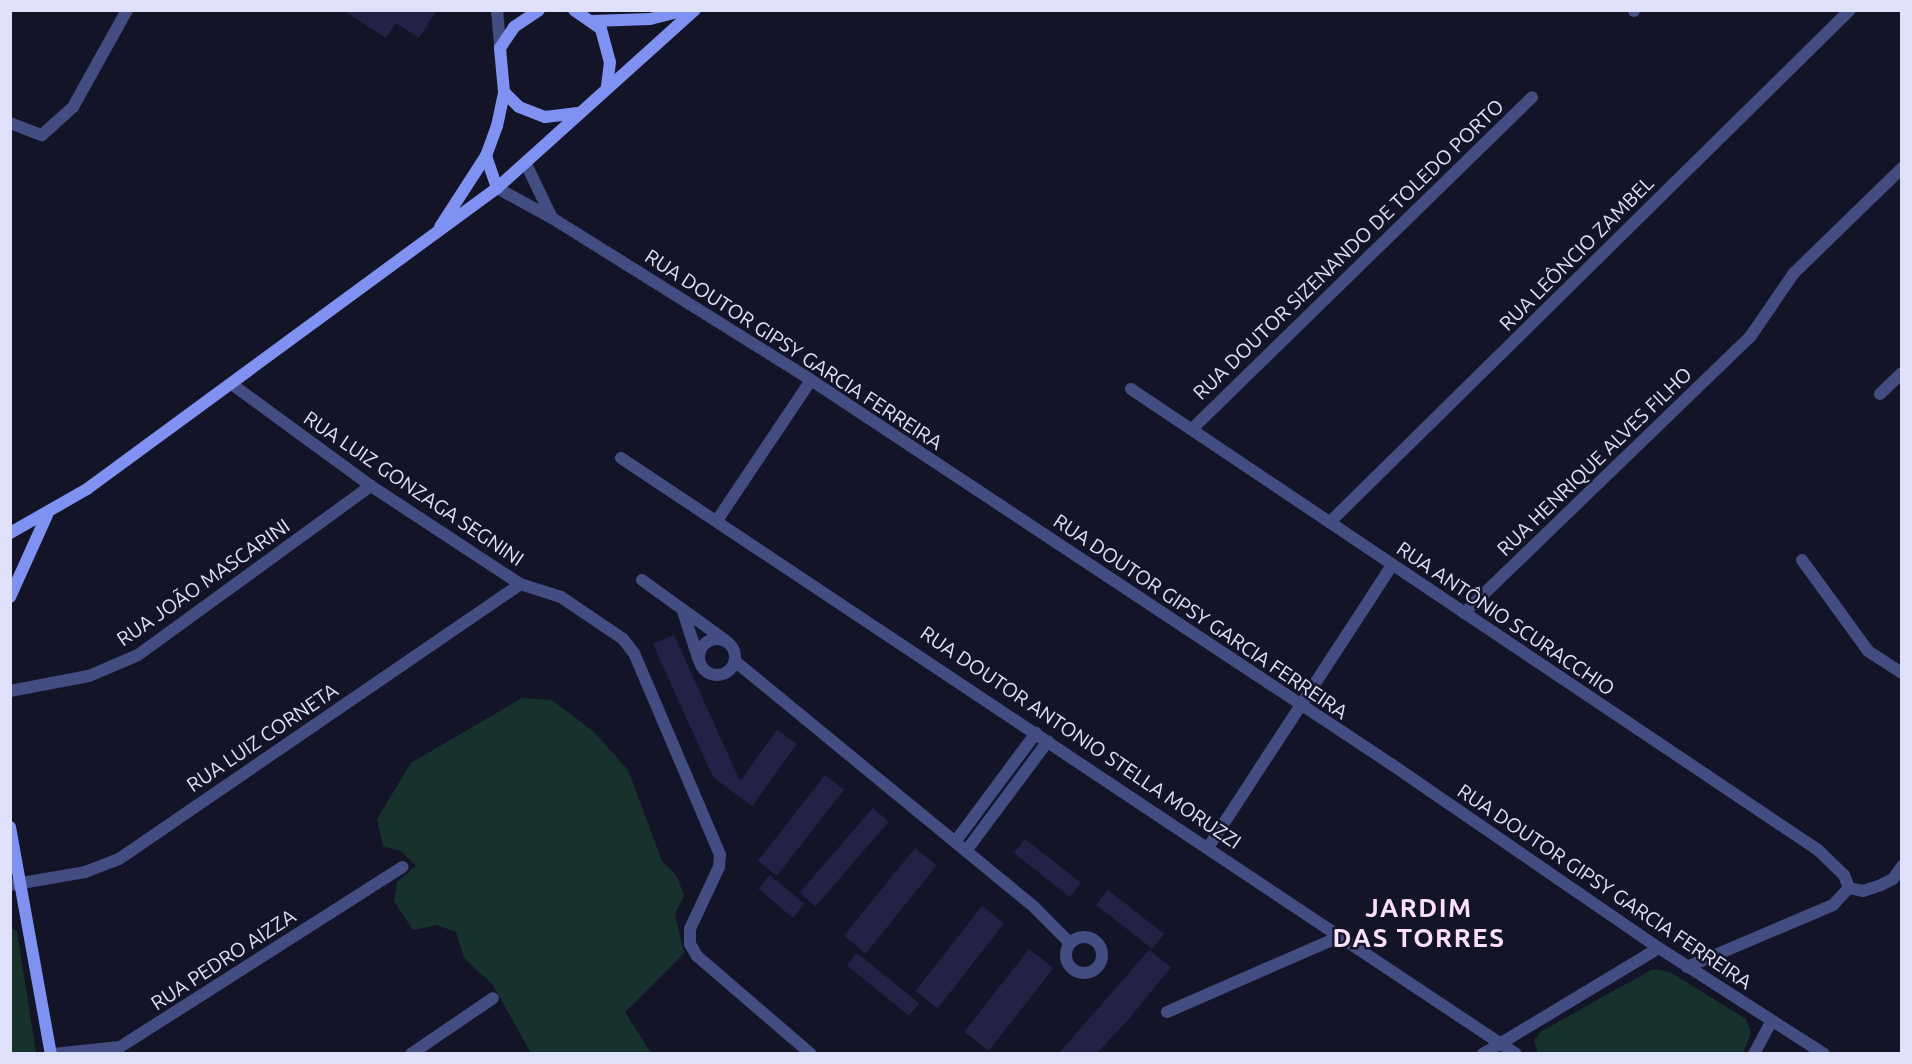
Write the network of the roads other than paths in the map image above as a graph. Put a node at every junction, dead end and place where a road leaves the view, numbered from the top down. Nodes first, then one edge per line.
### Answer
1 (127, 10) edge
2 (497, 10) edge
3 (539, 10) edge
4 (574, 10) edge
5 (686, 10) edge
6 (695, 10) edge
7 (1850, 10) edge
8 (652, 15) edge
9 (592, 21) junction
10 (500, 48) junction
11 (607, 88) junction
12 (504, 92) junction
13 (1532, 97) dead end
14 (578, 113) junction
15 (10, 123) edge
16 (486, 156) junction
17 (526, 164) junction
18 (1902, 168) edge
19 (497, 188) junction
20 (552, 218) junction
21 (436, 233) junction
22 (1902, 373) edge
23 (811, 380) junction
24 (233, 385) junction
25 (1131, 389) dead end
26 (1880, 394) dead end
27 (1192, 429) junction
28 (621, 458) dead end
29 (371, 486) junction
30 (47, 515) junction
31 (718, 519) junction
32 (1330, 522) junction
33 (10, 533) edge
34 (1802, 560) dead end
35 (1392, 565) junction
36 (642, 580) dead end
37 (520, 584) junction
38 (10, 597) edge
39 (683, 610) junction
40 (1464, 613) junction
41 (728, 642) junction
42 (699, 660) junction
43 (736, 662) junction
44 (1902, 673) edge
45 (10, 692) edge
46 (1302, 707) junction
47 (1036, 733) junction
48 (1048, 741) junction
49 (10, 827) edge
50 (955, 842) junction
51 (1209, 846) junction
52 (966, 851) junction
53 (1902, 866) edge
54 (403, 867) dead end
55 (15, 883) edge
56 (1849, 888) junction
57 (1343, 935) junction
58 (1070, 943) dead end
59 (1659, 948) junction
60 (1687, 967) junction
61 (492, 998) dead end
62 (1167, 1012) dead end
63 (1772, 1022) junction
64 (1502, 1045) junction
65 (52, 1053) edge
66 (411, 1053) edge
67 (811, 1053) edge
68 (1483, 1053) edge
69 (1516, 1053) edge
70 (1754, 1053) edge
71 (1824, 1053) edge

1 - 15 street
2 - 10 street
3 - 10 main road
4 - 9 main road
5 - 8 main road
6 - 11 main road
7 - 32 street, RUA LEÔNCIO ZAMBEL
8 - 9 main road
9 - 11 main road
10 - 12 main road
11 - 14 main road
12 - 14 main road
12 - 16 main road
13 - 27 street, RUA DOUTOR SIZENANDO DE TOLEDO PORTO
14 - 17 main road
16 - 19 main road
16 - 21 main road
17 - 19 main road
17 - 20 street
18 - 40 street, RUA HENRIQUE ALVES FILHO
19 - 20 street, RUA DOUTOR GIPSY GARCIA FERREIRA
19 - 21 main road
20 - 23 street, RUA DOUTOR GIPSY GARCIA FERREIRA
21 - 24 main road
22 - 26 street
23 - 31 street
23 - 46 street, RUA DOUTOR GIPSY GARCIA FERREIRA
24 - 29 street, RUA LUIZ GONZAGA SEGNINI
24 - 30 main road
25 - 27 street, RUA ANTÔNIO SCURACCHIO
27 - 32 street, RUA ANTÔNIO SCURACCHIO
28 - 31 street, RUA DOUTOR ANTONIO STELLA MORUZZI
29 - 37 street, RUA LUIZ GONZAGA SEGNINI
29 - 45 street, RUA JOÃO MASCARINI
30 - 33 main road
30 - 38 main road
31 - 47 street, RUA DOUTOR ANTONIO STELLA MORUZZI
32 - 35 street, RUA ANTÔNIO SCURACCHIO
34 - 44 street
35 - 40 street, RUA ANTÔNIO SCURACCHIO
35 - 46 street
36 - 39 street
37 - 55 street, RUA LUIZ CORNETA
37 - 67 street, RUA LUIZ GONZAGA SEGNINI
39 - 41 street
39 - 42 street
40 - 56 street, RUA ANTÔNIO SCURACCHIO
41 - 42 street
41 - 43 street
42 - 43 street
43 - 50 street
46 - 51 street
46 - 59 street, RUA DOUTOR GIPSY GARCIA FERREIRA
47 - 48 street, RUA DOUTOR ANTONIO STELLA MORUZZI
47 - 50 street
48 - 51 street, RUA DOUTOR ANTONIO STELLA MORUZZI
48 - 52 street
49 - 55 main road
50 - 52 street
51 - 57 street, RUA DOUTOR ANTONIO STELLA MORUZZI
52 - 58 street
53 - 56 street
54 - 65 street, RUA PEDRO AIZZA
55 - 65 main road
56 - 60 street
57 - 62 street
57 - 64 street, RUA DOUTOR ANTONIO STELLA MORUZZI
59 - 60 street, RUA DOUTOR GIPSY GARCIA FERREIRA
59 - 64 street
60 - 63 street, RUA DOUTOR GIPSY GARCIA FERREIRA
61 - 66 street
63 - 70 street
63 - 71 street, RUA DOUTOR GIPSY GARCIA FERREIRA
64 - 68 street
64 - 69 street, RUA DOUTOR ANTONIO STELLA MORUZZI

